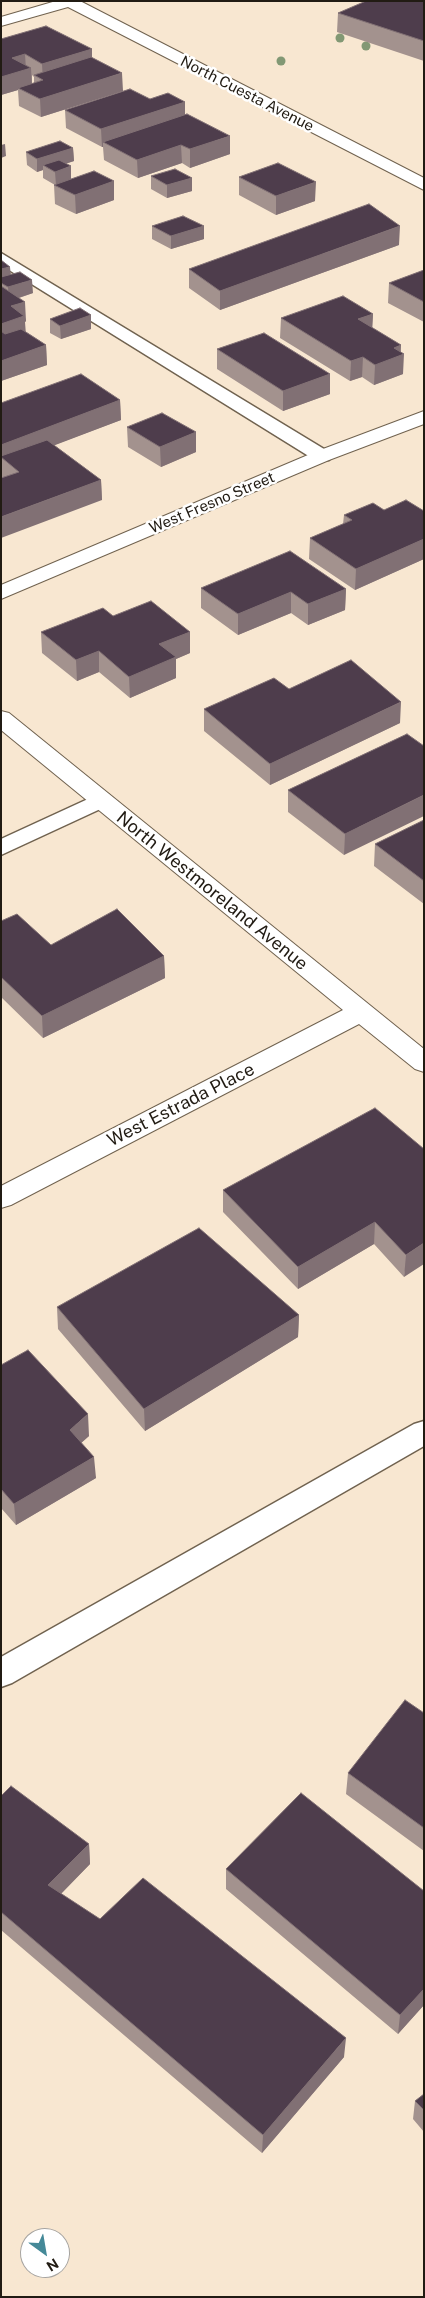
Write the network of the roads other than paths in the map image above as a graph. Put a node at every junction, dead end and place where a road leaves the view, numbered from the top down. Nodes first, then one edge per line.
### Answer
1 (71, 2) edge
2 (1, 22) edge
3 (424, 185) edge
4 (1, 258) edge
5 (424, 417) edge
6 (322, 456) junction
7 (1, 593) edge
8 (1, 718) edge
9 (101, 800) junction
10 (1, 848) edge
11 (360, 1012) junction
12 (424, 1062) edge
13 (1, 1198) edge
14 (424, 1432) edge
15 (1, 1673) edge

1 - 2 street
1 - 3 street, North Cuesta Avenue
4 - 6 lane
5 - 6 street, West Fresno Street
6 - 7 street, West Fresno Street
8 - 9 street, North Westmoreland Avenue
9 - 10 lane
9 - 11 street, North Westmoreland Avenue
11 - 12 street, North Westmoreland Avenue
11 - 13 street, West Estrada Place
14 - 15 lane

